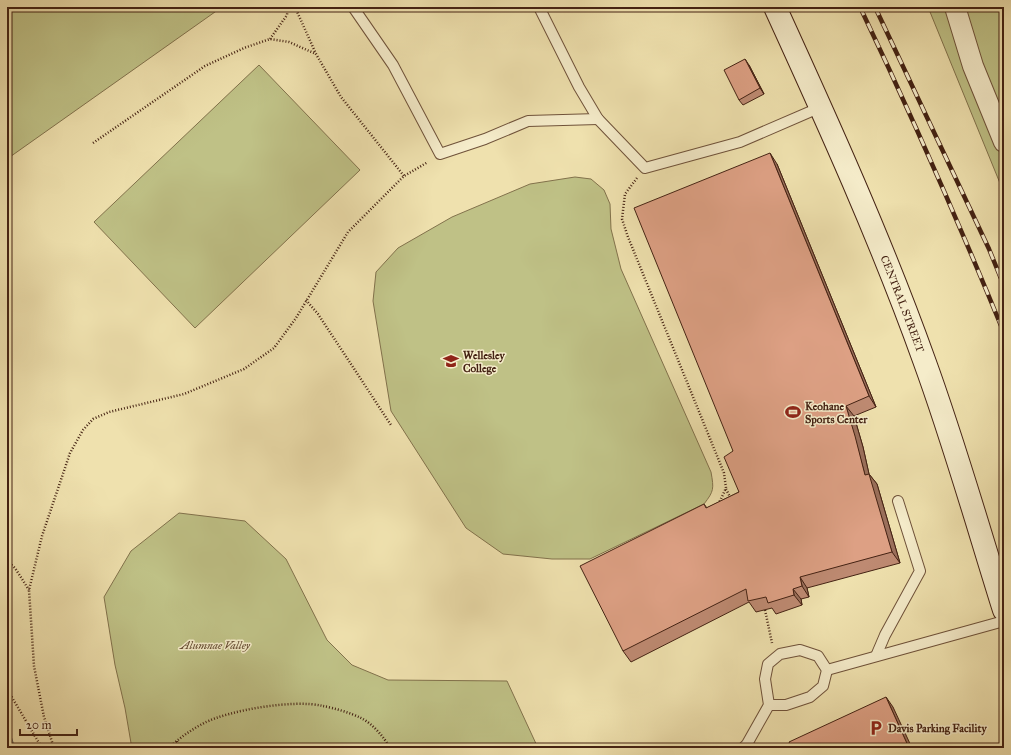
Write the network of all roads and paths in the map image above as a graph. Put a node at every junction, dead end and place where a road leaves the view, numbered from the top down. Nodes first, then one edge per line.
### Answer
1 (288, 7) edge
2 (295, 7) edge
3 (352, 7) edge
4 (539, 7) edge
5 (775, 7) edge
6 (954, 7) edge
7 (270, 39) junction
8 (316, 54) junction
9 (821, 107) junction
10 (598, 119) junction
11 (1004, 142) edge
12 (93, 143) dead end
13 (440, 154) junction
14 (645, 168) junction
15 (404, 176) junction
16 (306, 300) junction
17 (391, 425) dead end
18 (726, 488) junction
19 (898, 501) dead end
20 (733, 502) edge
21 (715, 508) edge
22 (7, 561) edge
23 (29, 590) junction
24 (765, 610) edge
25 (1004, 610) edge
26 (1004, 621) edge
27 (876, 656) junction
28 (775, 659) junction
29 (827, 670) junction
30 (7, 689) edge
31 (769, 705) junction
32 (178, 740) junction
33 (42, 748) edge
34 (54, 748) edge
35 (170, 748) edge
36 (178, 748) edge
37 (390, 748) edge
38 (743, 748) edge

1 - 7 path
2 - 8 path
3 - 13 lane
4 - 10 lane
5 - 9 main road, CENTRAL STREET
6 - 11 street
7 - 8 path
7 - 12 path
8 - 15 path
9 - 14 lane
9 - 25 main road, CENTRAL STREET
10 - 13 lane
10 - 14 lane
13 - 15 path
14 - 18 path
15 - 16 path
16 - 17 path
16 - 23 path
18 - 20 path
18 - 21 path
19 - 27 lane
22 - 23 path
23 - 34 path
24 - 28 path
26 - 27 lane
27 - 29 lane
28 - 29 lane
28 - 31 lane
29 - 31 lane
30 - 33 path
31 - 38 lane
32 - 35 path
32 - 36 path
32 - 37 path

